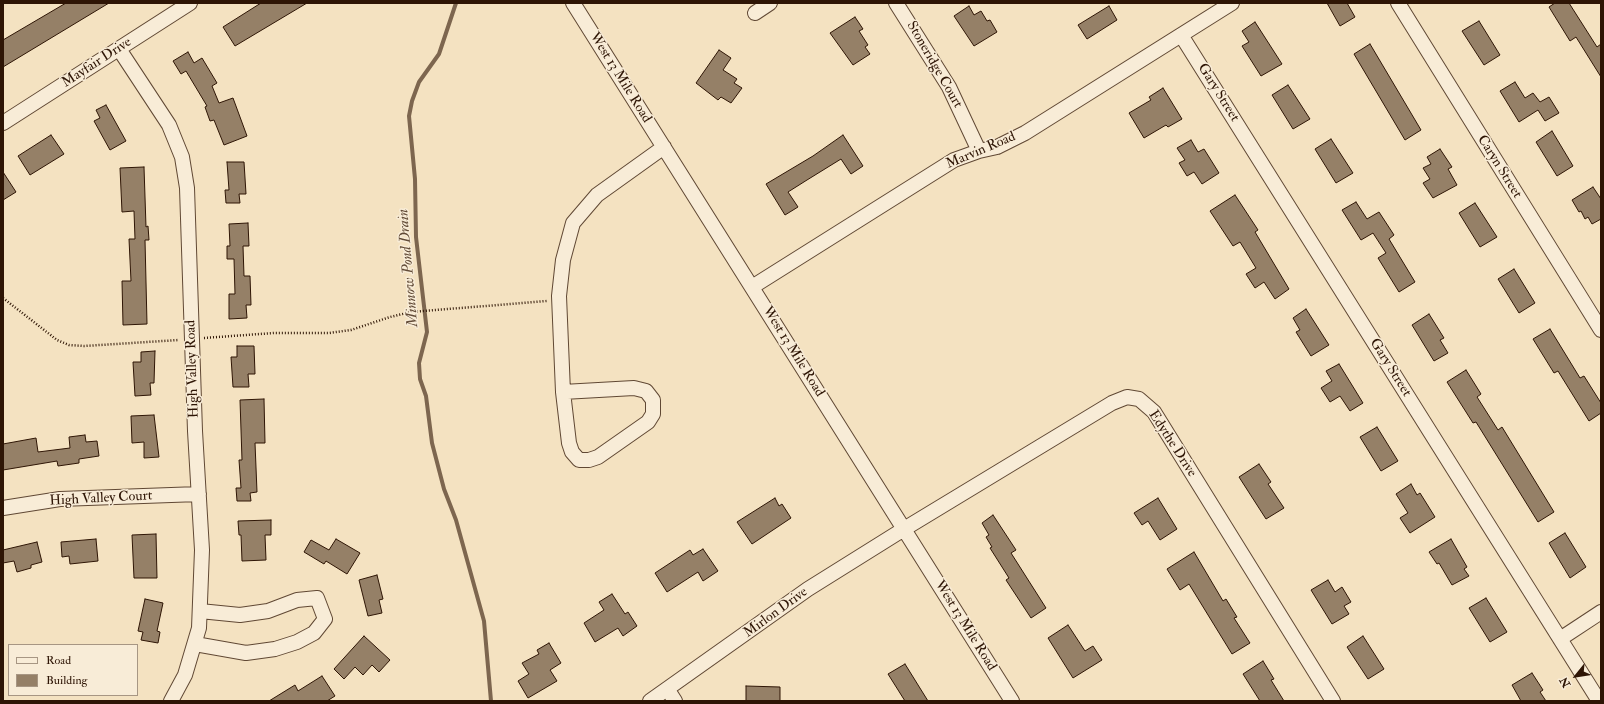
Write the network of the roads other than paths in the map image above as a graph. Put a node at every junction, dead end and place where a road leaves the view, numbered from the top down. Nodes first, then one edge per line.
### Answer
1 (190, 3) edge
2 (573, 3) edge
3 (770, 3) edge
4 (896, 3) edge
5 (1232, 3) edge
6 (1398, 3) edge
7 (755, 13) dead end
8 (1181, 35) junction
9 (119, 49) junction
10 (3, 123) edge
11 (664, 147) junction
12 (979, 151) junction
13 (752, 287) junction
14 (1601, 330) edge
15 (563, 392) junction
16 (199, 494) junction
17 (3, 508) edge
18 (904, 528) junction
19 (200, 611) junction
20 (1601, 612) edge
21 (1560, 639) junction
22 (195, 644) junction
23 (672, 695) edge
24 (171, 701) edge
25 (650, 701) edge
26 (1012, 701) edge
27 (1333, 701) edge
28 (1599, 701) edge

1 - 9 street, Mayfair Drive
2 - 11 street, West 13 Mile Road
3 - 7 street
4 - 12 street, Stoneridge Court
5 - 8 street, Marvin Road
6 - 14 street, Caryn Street
8 - 12 street, Marvin Road
8 - 21 street, Gary Street
9 - 10 street, Mayfair Drive
9 - 16 street, High Valley Road
11 - 13 street, West 13 Mile Road
11 - 15 street
12 - 13 street, Marvin Road
13 - 18 street, West 13 Mile Road
15 - 15 street
16 - 17 street, High Valley Court
16 - 19 street, High Valley Road
18 - 23 street, Mirlon Drive
18 - 26 street, West 13 Mile Road
18 - 27 street, Edythe Drive
19 - 22 street, High Valley Road
19 - 22 street
20 - 21 street
21 - 28 street, Gary Street
22 - 24 street, High Valley Road
23 - 25 street, Mirlon Drive

